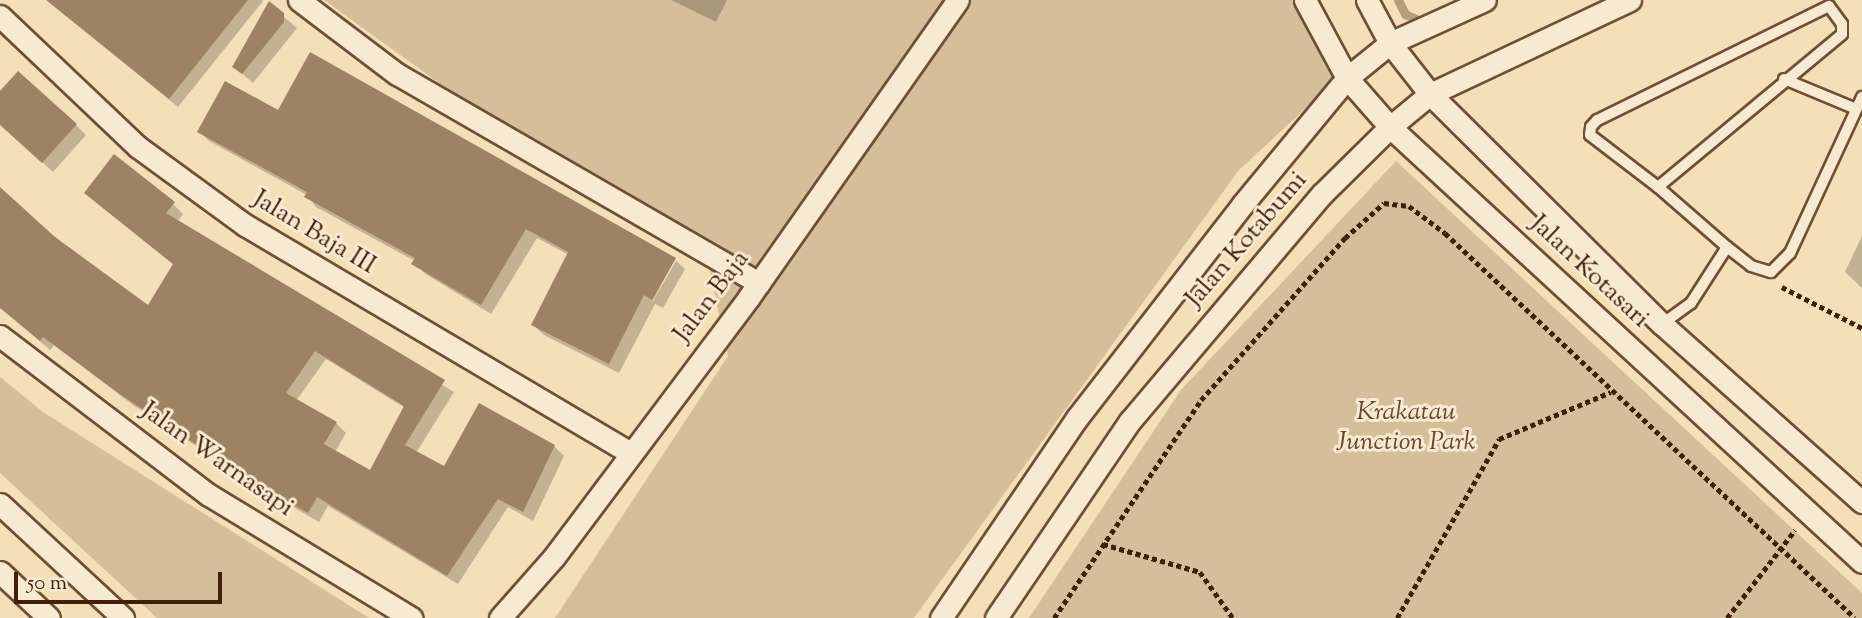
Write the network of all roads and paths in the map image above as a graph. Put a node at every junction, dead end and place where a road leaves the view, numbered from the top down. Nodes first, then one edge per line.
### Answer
1 (299, 0) edge
2 (958, 0) edge
3 (1305, 0) edge
4 (1367, 0) edge
5 (1485, 0) edge
6 (1630, 0) edge
7 (1834, 3) edge
8 (0, 16) edge
9 (1390, 43) junction
10 (1347, 78) junction
11 (1784, 79) junction
12 (1430, 94) junction
13 (1862, 97) edge
14 (1856, 109) junction
15 (1390, 127) junction
16 (1658, 187) junction
17 (1727, 247) junction
18 (1771, 272) junction
19 (759, 284) junction
20 (1662, 324) junction
21 (1862, 328) edge
22 (0, 336) edge
23 (1611, 392) junction
24 (631, 453) junction
25 (1862, 502) edge
26 (0, 504) edge
27 (1103, 544) junction
28 (1778, 550) junction
29 (1862, 562) edge
30 (0, 572) edge
31 (49, 618) edge
32 (123, 618) edge
33 (411, 618) edge
34 (500, 618) edge
35 (941, 618) edge
36 (996, 618) edge
37 (1054, 618) edge
38 (1233, 618) edge
39 (1397, 618) edge
40 (1727, 618) edge
41 (1855, 618) edge

1 - 19 street
2 - 19 street, Jalan Baja
3 - 10 street, Jalan Kotasari
4 - 9 street, Jalan Kotasari
5 - 9 street, Jalan Kotabumi
6 - 12 street, Jalan Kotabumi
7 - 11 lane
7 - 16 lane
8 - 24 street, Jalan Baja III
9 - 10 street, Jalan Kotabumi
9 - 12 street, Jalan Kotasari
10 - 15 street, Jalan Kotasari
10 - 35 street, Jalan Kotabumi
11 - 14 lane
11 - 16 lane
12 - 15 street, Jalan Kotabumi
12 - 20 street, Jalan Kotasari
13 - 14 lane
14 - 18 lane
15 - 29 street, Jalan Kotasari
15 - 36 street, Jalan Kotabumi
16 - 17 lane
17 - 18 lane
17 - 20 lane
18 - 21 path
19 - 24 street, Jalan Baja
20 - 25 street, Jalan Kotasari
22 - 33 street, Jalan Warnasapi
23 - 27 path
23 - 28 path
23 - 39 path
24 - 34 street, Jalan Baja
26 - 32 street
27 - 37 path
27 - 38 path
28 - 40 path
28 - 41 path
30 - 31 street

